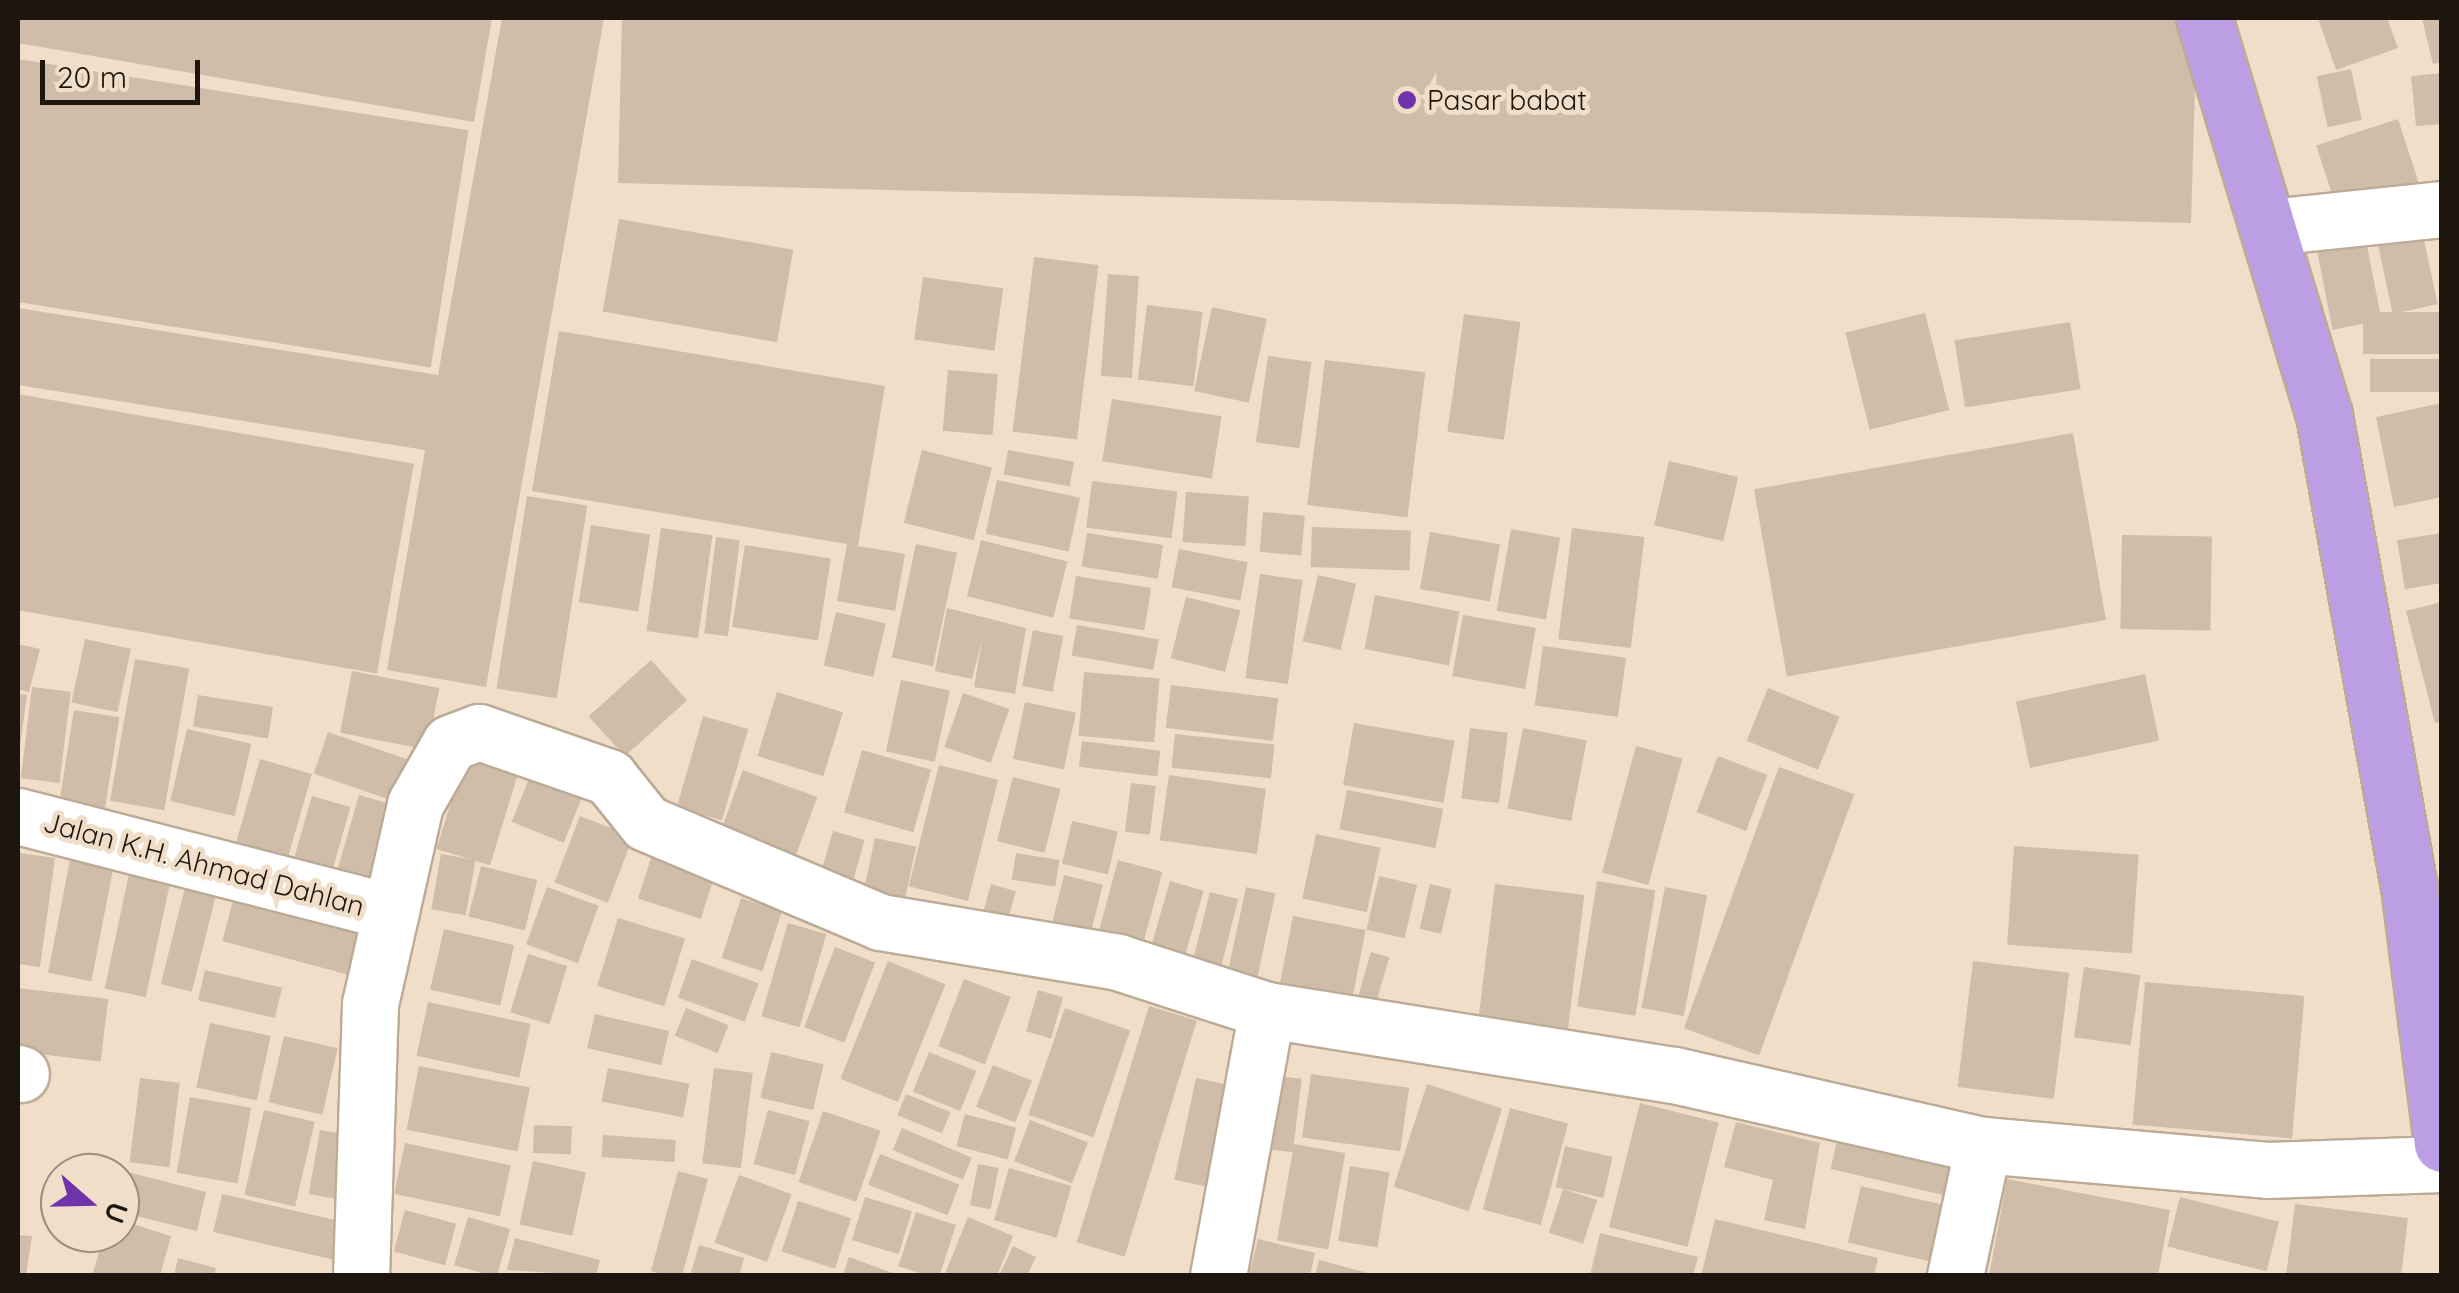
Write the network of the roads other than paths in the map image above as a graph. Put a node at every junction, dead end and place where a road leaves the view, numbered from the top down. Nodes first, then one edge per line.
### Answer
1 (2204, 18) edge
2 (2442, 209) edge
3 (2270, 227) junction
4 (18, 816) edge
5 (391, 912) junction
6 (1268, 1010) junction
7 (2442, 1144) edge
8 (1984, 1145) junction
9 (2442, 1164) edge
10 (361, 1276) edge
11 (1218, 1276) edge
12 (1955, 1276) edge

1 - 3 highway
2 - 3 street
3 - 7 highway
4 - 5 street, Jalan K.H. Ahmad Dahlan
5 - 6 street
5 - 10 street
6 - 8 street
6 - 11 street
8 - 9 street
8 - 12 street

